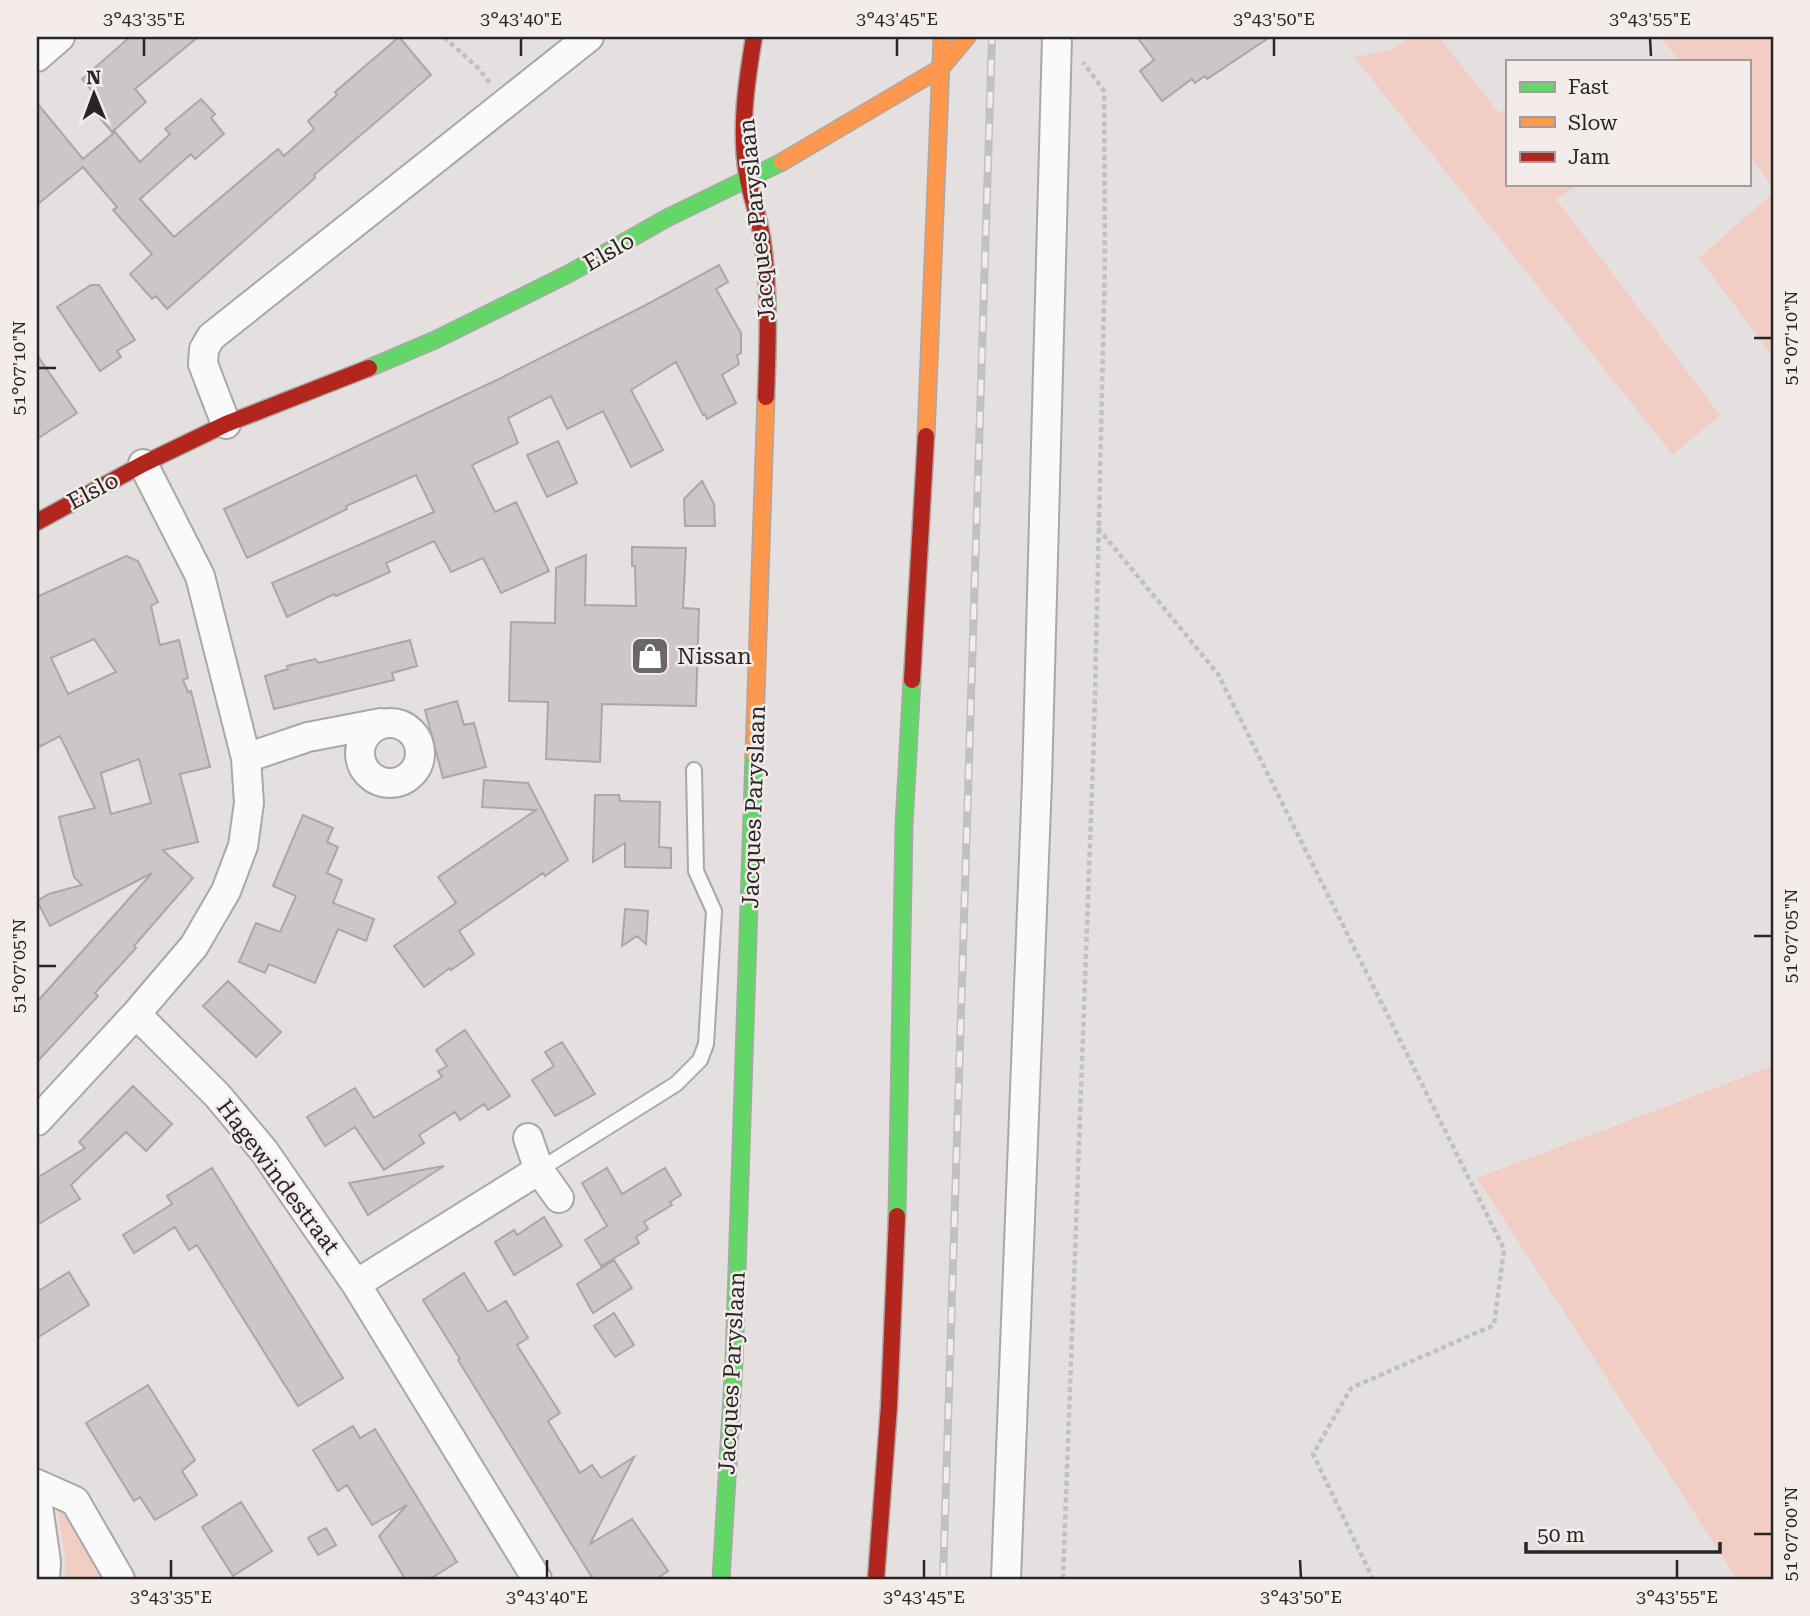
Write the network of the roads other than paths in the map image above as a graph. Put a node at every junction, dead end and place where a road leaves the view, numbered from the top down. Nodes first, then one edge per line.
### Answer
1 (60, 37) edge
2 (589, 37) edge
3 (754, 37) edge
4 (942, 37) edge
5 (967, 37) edge
6 (1057, 37) edge
7 (37, 57) edge
8 (941, 68) junction
9 (748, 179) junction
10 (226, 424) junction
11 (143, 464) junction
12 (37, 522) edge
13 (381, 723) dead end
14 (246, 758) junction
15 (694, 770) dead end
16 (136, 1014) junction
17 (37, 1121) edge
18 (528, 1138) dead end
19 (539, 1170) junction
20 (559, 1198) dead end
21 (356, 1284) junction
22 (37, 1484) edge
23 (37, 1499) edge
24 (43, 1570) edge
25 (120, 1579) edge
26 (537, 1579) edge
27 (721, 1579) edge
28 (876, 1579) edge
29 (1006, 1579) edge

1 - 7 street
2 - 10 street
3 - 9 main road, Jacques Paryslaan
4 - 8 main road
5 - 8 main road, Elslo
6 - 29 street
8 - 9 main road, Elslo
8 - 28 main road
9 - 10 main road, Elslo
9 - 27 main road, Jacques Paryslaan
10 - 11 main road, Elslo
11 - 12 main road, Elslo
11 - 14 street
13 - 14 street
14 - 16 street
15 - 19 lane
16 - 17 street
16 - 21 street, Hagewindestraat
18 - 19 street
19 - 20 street
19 - 21 street
21 - 26 street, Hagewindestraat
22 - 25 street
23 - 24 street

